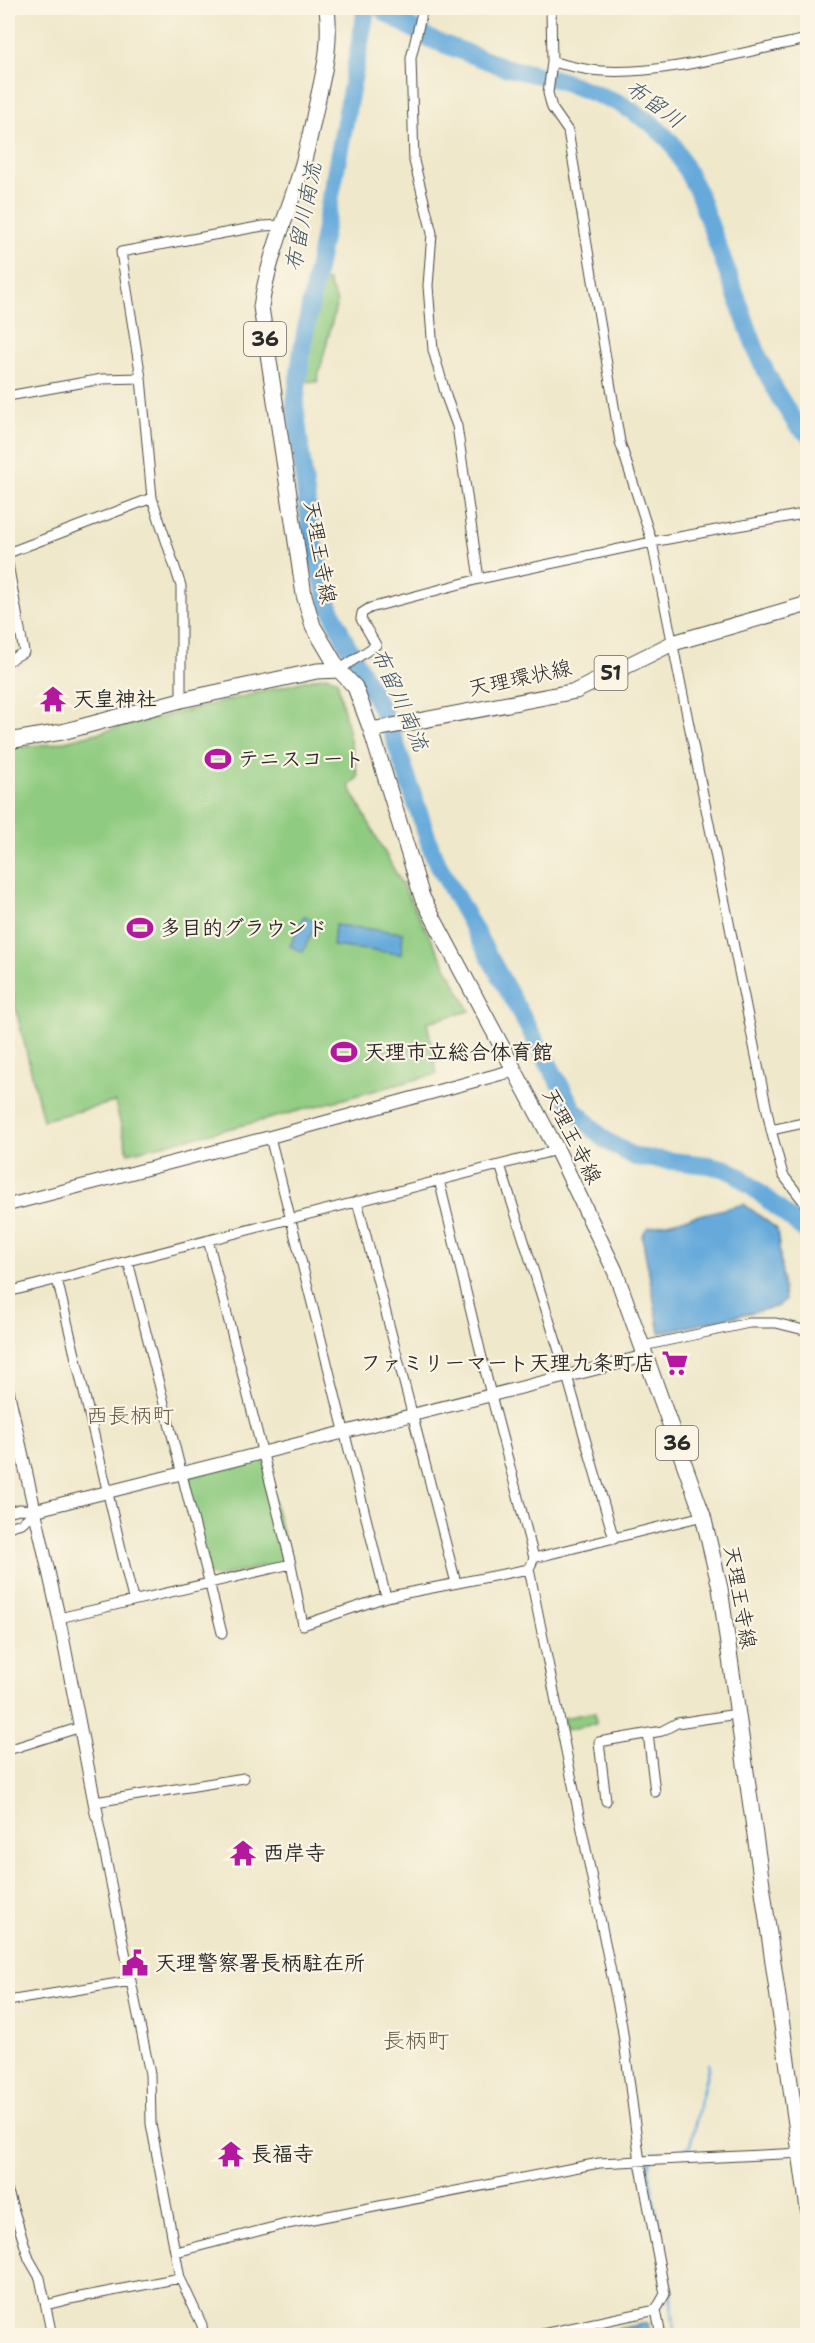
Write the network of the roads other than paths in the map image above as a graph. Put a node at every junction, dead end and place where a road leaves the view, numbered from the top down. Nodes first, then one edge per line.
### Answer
1 (327, 8) edge
2 (551, 8) edge
3 (422, 10) edge
4 (807, 39) edge
5 (551, 65) junction
6 (281, 225) junction
7 (141, 378) junction
8 (8, 396) edge
9 (152, 498) junction
10 (807, 513) edge
11 (652, 542) junction
12 (8, 554) edge
13 (8, 564) edge
14 (479, 579) junction
15 (807, 604) edge
16 (673, 643) junction
17 (8, 661) edge
18 (342, 667) junction
19 (181, 700) junction
20 (374, 729) junction
21 (8, 741) edge
22 (515, 1070) junction
23 (807, 1122) edge
24 (771, 1130) junction
25 (270, 1137) junction
26 (557, 1150) junction
27 (500, 1165) junction
28 (439, 1180) junction
29 (357, 1201) junction
30 (8, 1206) edge
31 (807, 1207) edge
32 (291, 1219) junction
33 (208, 1240) junction
34 (128, 1260) junction
35 (57, 1279) junction
36 (8, 1292) edge
37 (807, 1331) edge
38 (644, 1351) junction
39 (567, 1376) junction
40 (8, 1392) edge
41 (490, 1395) junction
42 (412, 1415) junction
43 (344, 1431) junction
44 (263, 1454) junction
45 (181, 1475) junction
46 (108, 1491) junction
47 (36, 1510) junction
48 (8, 1512) edge
49 (703, 1516) junction
50 (8, 1527) edge
51 (614, 1539) junction
52 (534, 1558) junction
53 (291, 1564) junction
54 (529, 1569) junction
55 (208, 1583) junction
56 (456, 1583) junction
57 (386, 1597) junction
58 (133, 1599) junction
59 (59, 1618) junction
60 (222, 1632) dead end
61 (737, 1714) junction
62 (81, 1727) junction
63 (648, 1733) junction
64 (8, 1750) edge
65 (244, 1778) dead end
66 (656, 1792) dead end
67 (606, 1801) dead end
68 (95, 1802) junction
69 (97, 1815) joint
70 (131, 1981) junction
71 (8, 2001) edge
72 (803, 2153) edge
73 (640, 2162) junction
74 (8, 2192) edge
75 (807, 2209) edge
76 (176, 2252) junction
77 (180, 2278) junction
78 (46, 2306) junction
79 (656, 2310) junction
80 (52, 2336) edge
81 (203, 2336) edge
82 (533, 2336) edge
83 (661, 2336) edge

1 - 6 main road, 天理王寺線 / 36
2 - 5 street
3 - 14 street
4 - 5 street
5 - 11 street
6 - 7 street
6 - 18 main road, 天理王寺線 / 36
7 - 8 street
7 - 9 street
9 - 12 street
9 - 19 street
10 - 11 street
11 - 14 street
11 - 16 street
13 - 17 street
14 - 18 street
15 - 16 main road, 天理環状線 / 51
16 - 20 main road, 天理環状線 / 51
16 - 24 street
18 - 19 main road
18 - 20 main road, 天理王寺線 / 36
19 - 21 main road
20 - 22 main road, 天理王寺線 / 36
22 - 25 street
22 - 26 main road, 天理王寺線 / 36
23 - 24 street
24 - 31 street
25 - 30 street
25 - 32 street
26 - 27 street
26 - 38 main road, 天理王寺線 / 36
27 - 28 street
27 - 39 street
28 - 29 street
28 - 41 street
29 - 32 street
29 - 42 street
32 - 33 street
32 - 43 street
33 - 34 street
33 - 44 street
34 - 35 street
34 - 45 street
35 - 36 street
35 - 46 street
37 - 38 street
38 - 39 street
38 - 49 main road, 天理王寺線 / 36
39 - 41 street
39 - 51 street
40 - 47 street
41 - 42 street
41 - 52 street
42 - 43 street
42 - 56 street
43 - 44 street
43 - 57 street
44 - 45 street
44 - 53 street
45 - 46 street
45 - 55 street
46 - 47 street
46 - 58 street
47 - 48 street
47 - 50 street
47 - 59 street
49 - 51 street
49 - 61 main road, 天理王寺線 / 36
51 - 52 street
52 - 54 street
53 - 55 street
53 - 57 street
54 - 56 street
54 - 73 street
55 - 58 street
55 - 60 street
56 - 57 street
58 - 59 street
59 - 62 street
61 - 63 street
61 - 72 main road, 天理王寺線 / 36
62 - 64 street
62 - 68 street
63 - 66 street
63 - 67 street
65 - 68 street
68 - 69 street
69 - 70 street
70 - 71 street
70 - 76 street
72 - 73 street
72 - 75 main road, 天理王寺線 / 36
73 - 76 street
73 - 79 street
74 - 78 street
76 - 77 street
77 - 78 street
77 - 81 street
78 - 80 street
79 - 82 street
79 - 83 street

